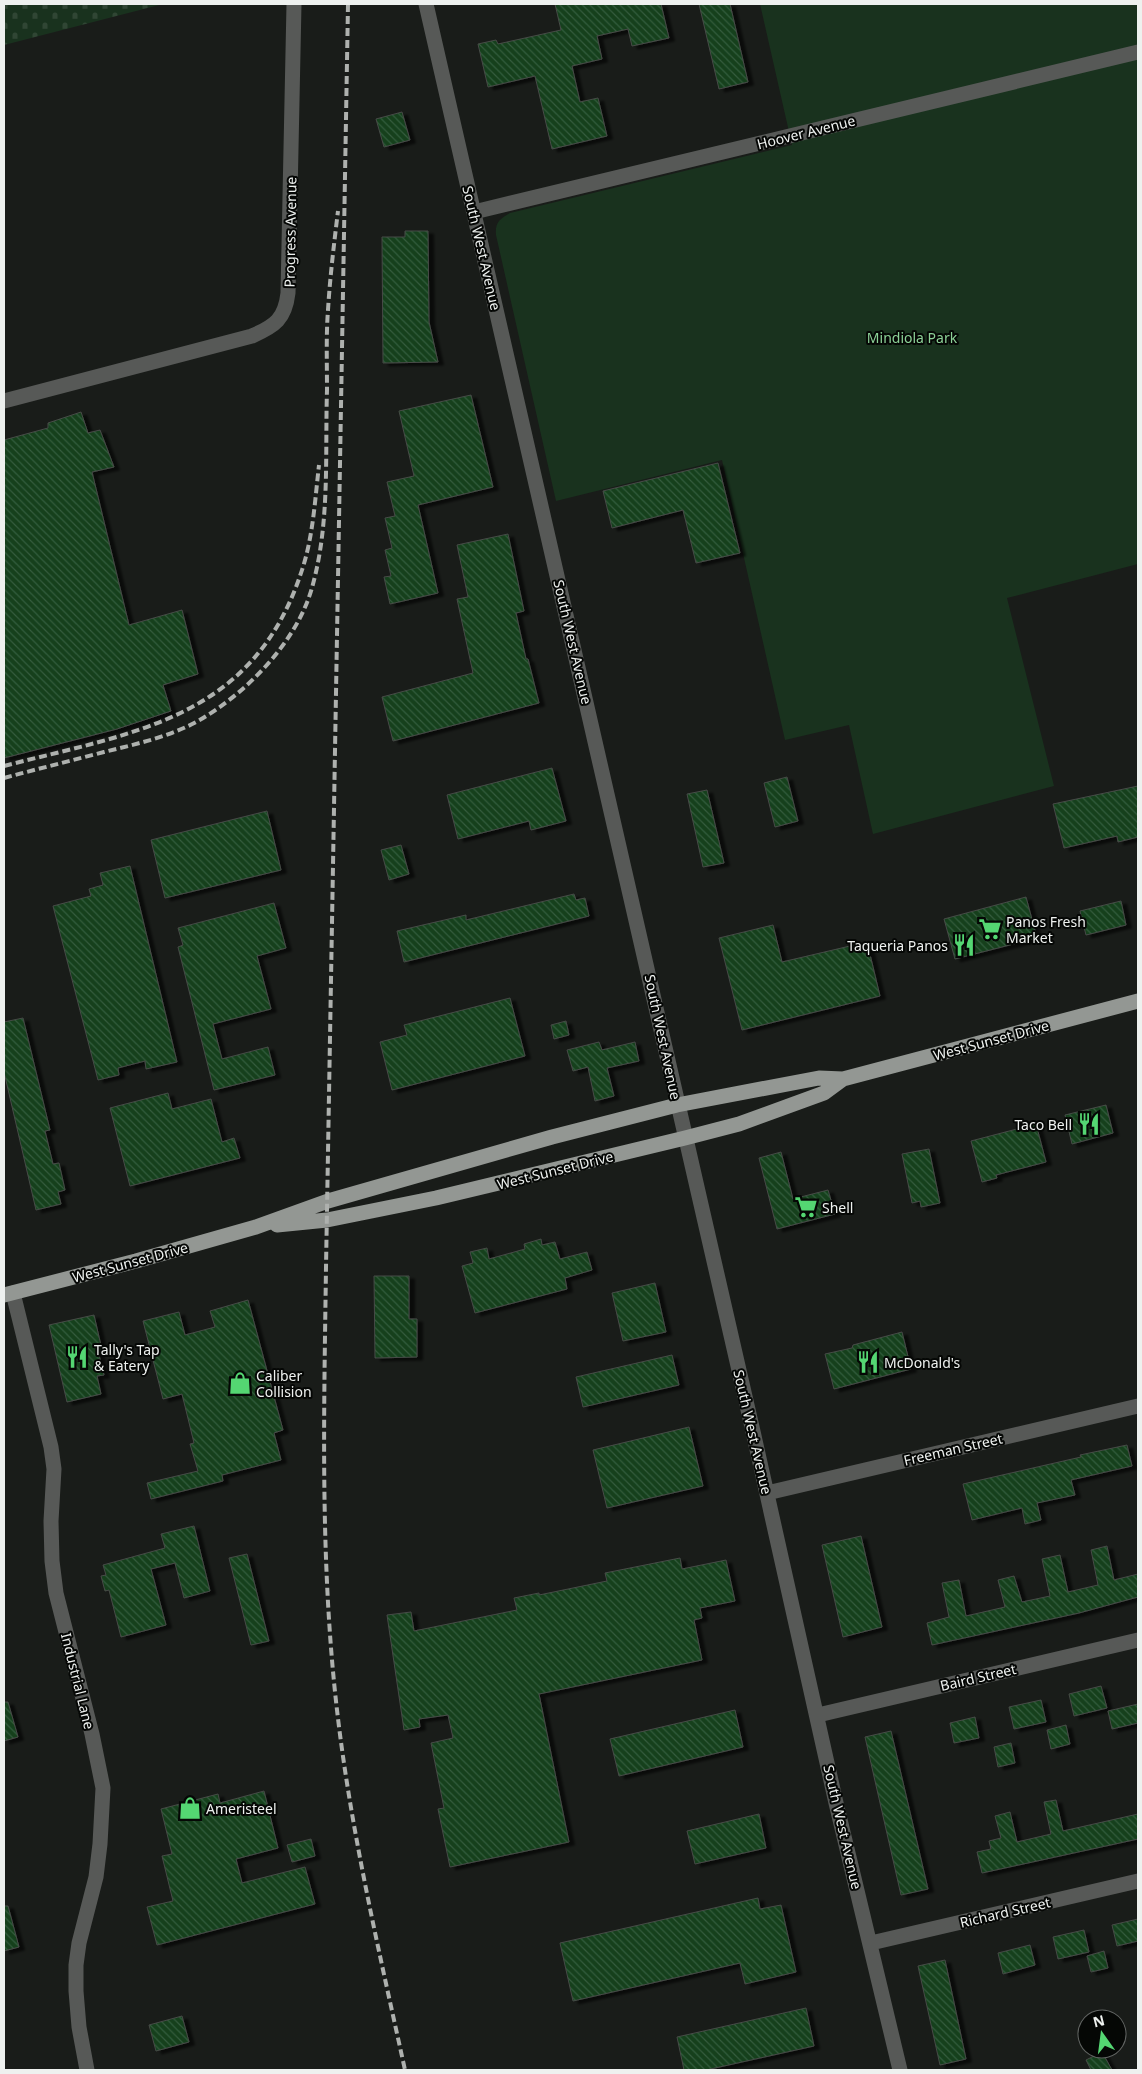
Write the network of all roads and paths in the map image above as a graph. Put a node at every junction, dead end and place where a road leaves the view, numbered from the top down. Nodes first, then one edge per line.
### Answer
1 (294, 4) edge
2 (426, 4) edge
3 (1138, 52) edge
4 (474, 212) junction
5 (4, 401) edge
6 (1138, 1002) edge
7 (843, 1079) junction
8 (678, 1105) junction
9 (685, 1138) junction
10 (256, 1227) junction
11 (8, 1294) edge
12 (1138, 1406) edge
13 (767, 1494) junction
14 (1138, 1640) edge
15 (818, 1715) junction
16 (1138, 1881) edge
17 (871, 1943) junction
18 (88, 2070) edge
19 (900, 2070) edge

1 - 5 street, Progress Avenue
2 - 4 street, South West Avenue
3 - 4 street, Hoover Avenue
4 - 8 street, South West Avenue
6 - 7 main road, West Sunset Drive
7 - 8 main road, West Sunset Drive
7 - 9 main road, West Sunset Drive
8 - 9 street, South West Avenue
8 - 10 main road, West Sunset Drive
9 - 10 main road, West Sunset Drive
9 - 13 street, South West Avenue
10 - 11 main road, West Sunset Drive
11 - 18 street, Industrial Lane
12 - 13 street, Freeman Street
13 - 15 street, South West Avenue
14 - 15 street, Baird Street
15 - 17 street, South West Avenue
16 - 17 street, Richard Street
17 - 19 street, South West Avenue

